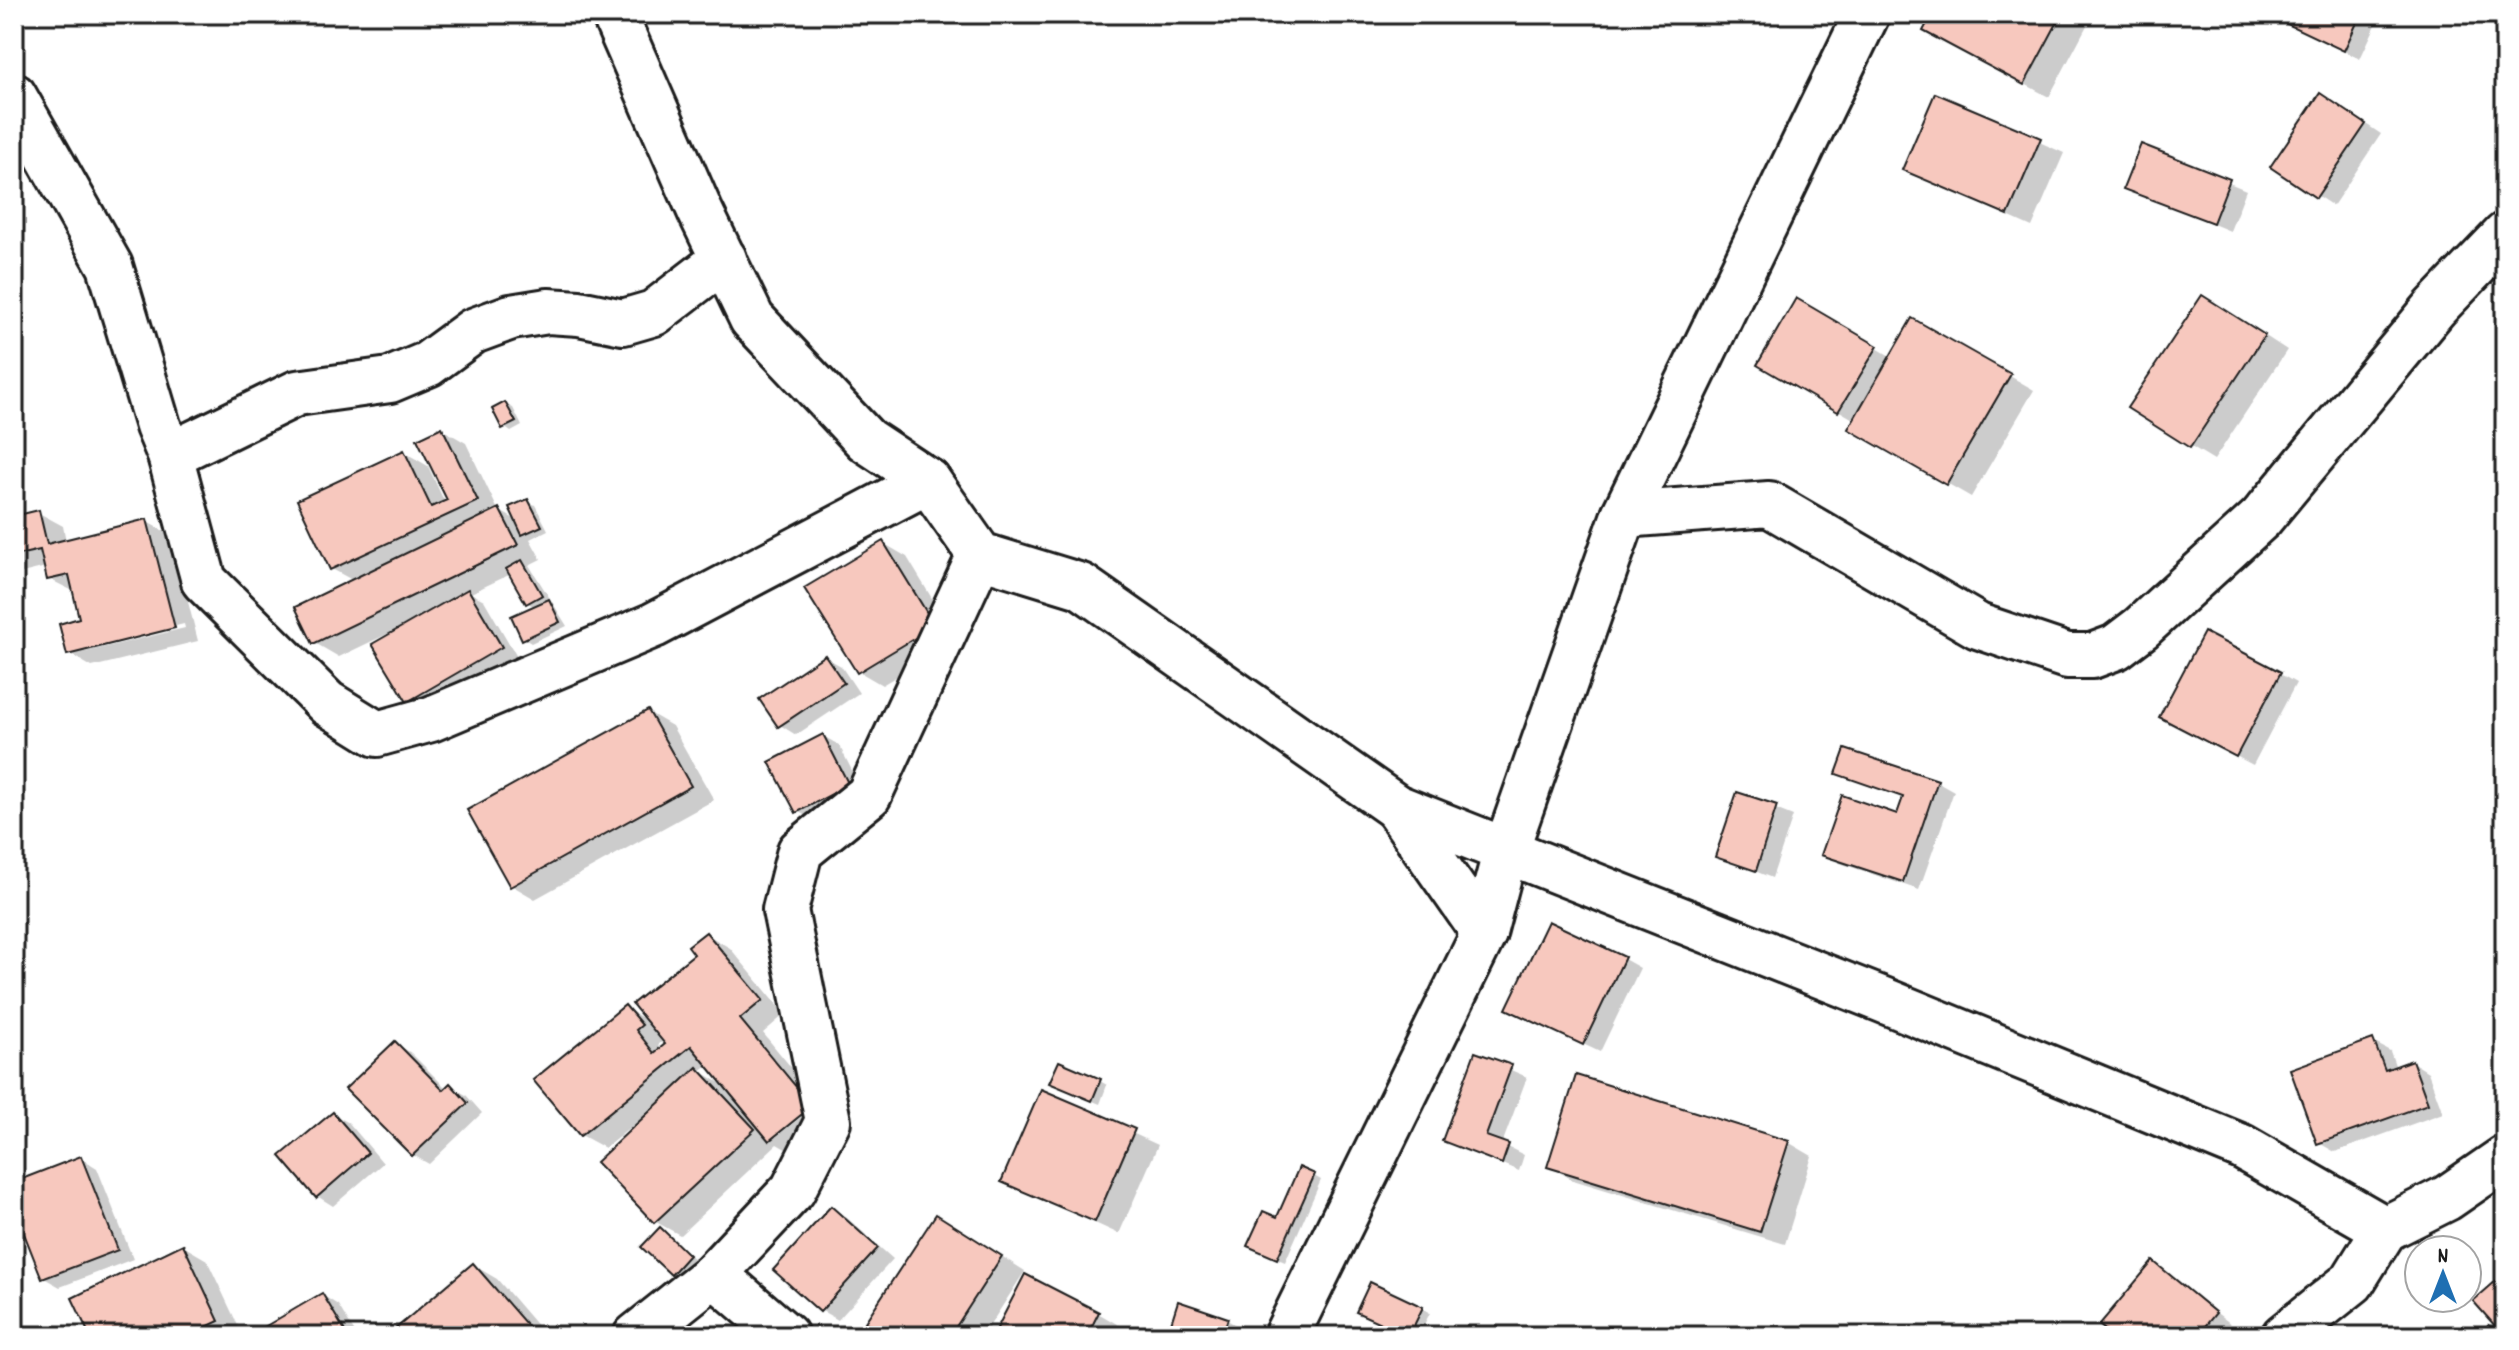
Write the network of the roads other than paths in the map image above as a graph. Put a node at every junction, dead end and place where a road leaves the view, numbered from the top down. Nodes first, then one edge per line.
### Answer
1 (614, 14) edge
2 (1867, 14) edge
3 (14, 96) edge
4 (2505, 235) edge
5 (724, 259) junction
6 (170, 455) junction
7 (928, 481) junction
8 (1624, 515) junction
9 (980, 555) junction
10 (1396, 807) junction
11 (1505, 853) junction
12 (1484, 933) junction
13 (2505, 1158) edge
14 (2385, 1229) junction
15 (714, 1274) junction
16 (2286, 1335) edge
17 (636, 1336) edge
18 (786, 1336) edge
19 (1286, 1336) edge

1 - 5 street
2 - 8 street
3 - 6 street
4 - 8 street
5 - 6 street
5 - 7 street
6 - 7 street
7 - 9 street
8 - 11 street
9 - 10 street
9 - 15 street
10 - 11 street
10 - 12 street
11 - 12 street
11 - 14 street
12 - 19 street
13 - 14 street
14 - 16 street
15 - 17 street
15 - 18 street

